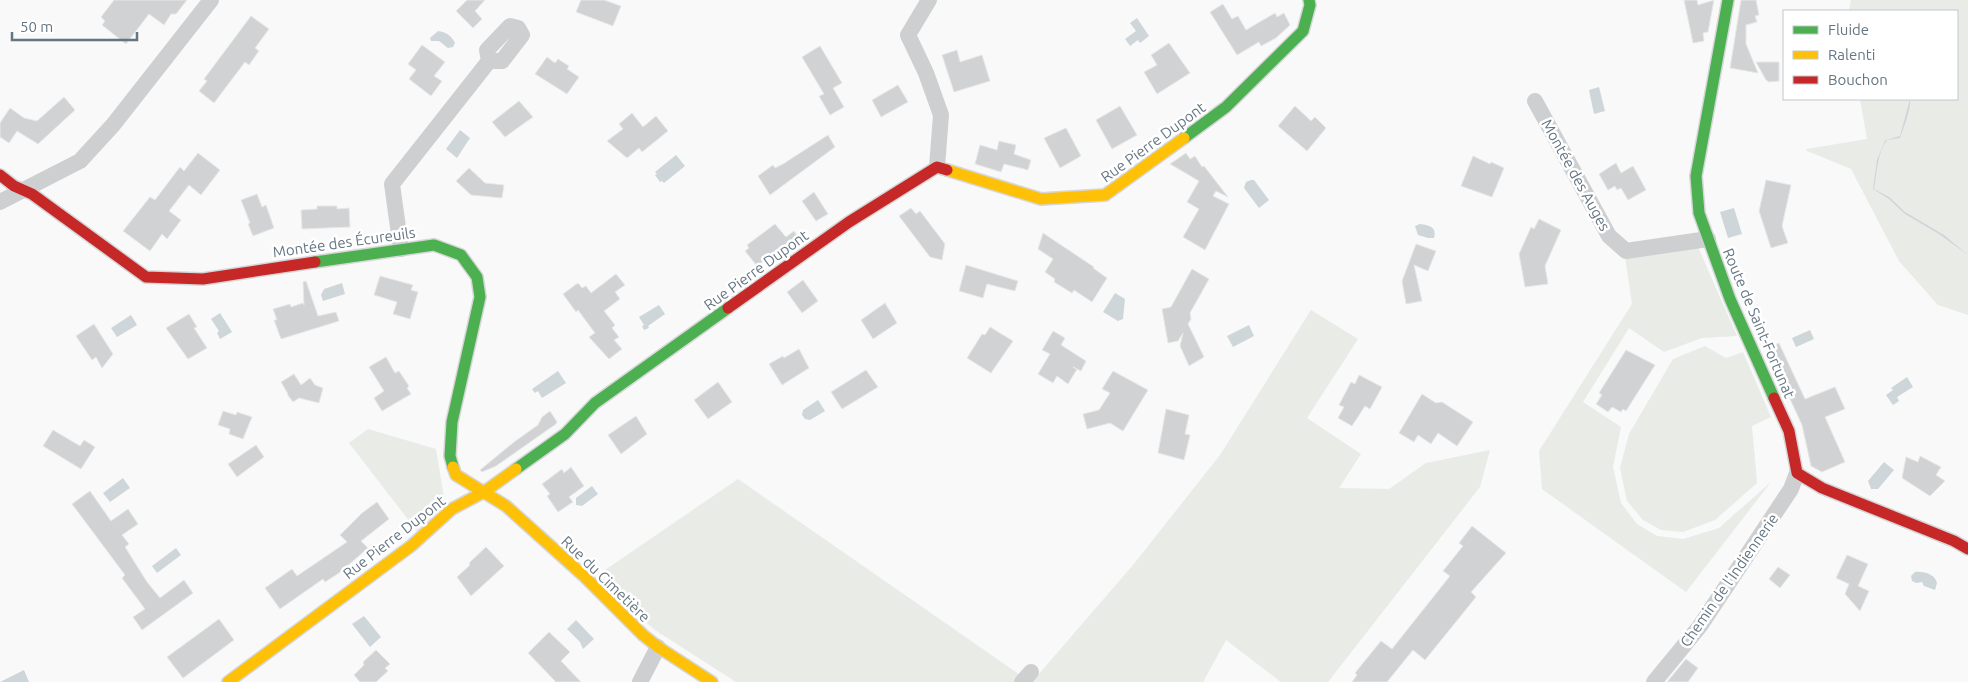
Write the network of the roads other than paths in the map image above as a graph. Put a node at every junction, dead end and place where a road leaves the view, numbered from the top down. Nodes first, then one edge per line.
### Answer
1 (211, 0) edge
2 (929, 0) edge
3 (1309, 0) edge
4 (1728, 0) edge
5 (488, 61) dead end
6 (1535, 101) dead end
7 (937, 167) junction
8 (0, 175) edge
9 (23, 190) junction
10 (0, 202) edge
11 (1708, 240) junction
12 (401, 249) junction
13 (1797, 473) junction
14 (484, 492) junction
15 (1968, 549) edge
16 (658, 647) junction
17 (228, 682) edge
18 (640, 682) edge
19 (712, 682) edge
20 (1654, 682) edge

1 - 9 street
2 - 7 street
3 - 7 street, Rue Pierre Dupont
4 - 11 street, Route de Saint-Fortunat
5 - 12 street
6 - 11 street, Montée des Auges
7 - 14 street, Rue Pierre Dupont
8 - 9 street, Montée des Écureuils
9 - 10 street
9 - 12 street, Montée des Écureuils
11 - 13 street, Route de Saint-Fortunat
12 - 14 street, Montée des Écureuils
13 - 15 street
13 - 20 street, Chemin de l'Indiennerie
14 - 16 street, Rue du Cimetière
14 - 17 street, Rue Pierre Dupont
16 - 18 street
16 - 19 street, Rue du Cimetière

